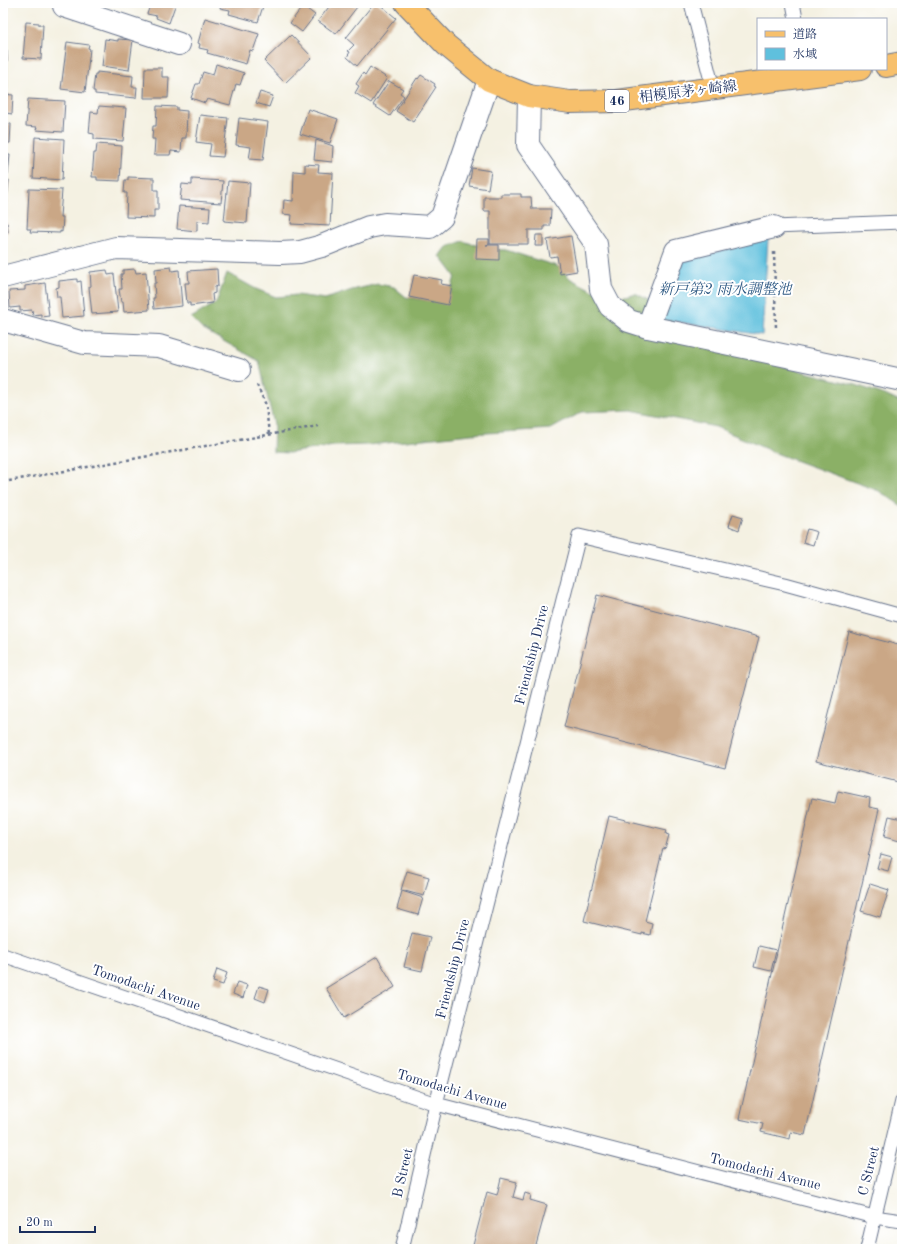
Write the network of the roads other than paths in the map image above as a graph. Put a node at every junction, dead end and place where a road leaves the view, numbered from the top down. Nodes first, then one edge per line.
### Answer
1 (65, 3) edge
2 (406, 3) edge
3 (691, 3) edge
4 (793, 3) edge
5 (796, 18) edge
6 (179, 44) dead end
7 (902, 63) edge
8 (887, 66) edge
9 (842, 70) edge
10 (807, 72) edge
11 (489, 80) junction
12 (713, 88) junction
13 (529, 96) junction
14 (902, 222) edge
15 (774, 227) joint
16 (3, 277) edge
17 (3, 320) edge
18 (648, 326) junction
19 (239, 370) road end
20 (902, 380) edge
21 (902, 616) edge
22 (3, 955) edge
23 (902, 1101) edge
24 (436, 1104) junction
25 (874, 1217) junction
26 (902, 1221) edge
27 (402, 1249) edge
28 (867, 1249) edge

1 - 6 street
2 - 11 main road, 相模原茅ヶ崎線 / 46
3 - 12 lane
4 - 5 lane
7 - 8 main road
9 - 10 main road, 相模原茅ヶ崎線 / 46
10 - 12 main road, 相模原茅ヶ崎線 / 46
11 - 13 main road, 相模原茅ヶ崎線 / 46
11 - 16 street
12 - 13 main road, 相模原茅ヶ崎線 / 46
13 - 18 street
14 - 15 lane
15 - 18 street
17 - 19 street
18 - 20 street
21 - 24 lane, Friendship Drive
22 - 24 lane, Tomodachi Avenue
23 - 25 lane, C Street
24 - 25 lane, Tomodachi Avenue
24 - 27 lane, B Street
25 - 26 lane, Tomodachi Avenue
25 - 28 lane, C Street

